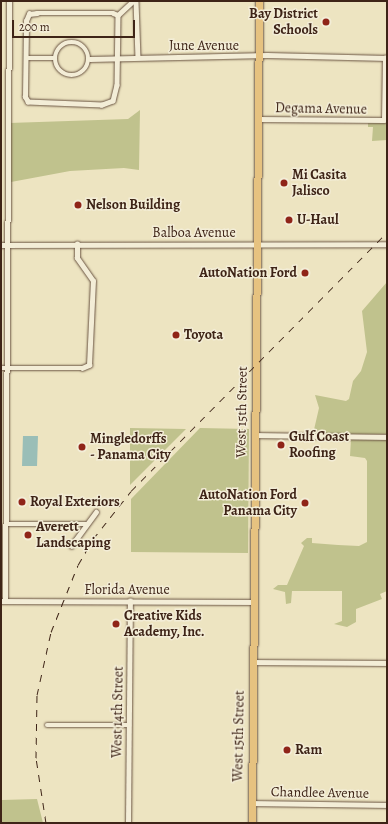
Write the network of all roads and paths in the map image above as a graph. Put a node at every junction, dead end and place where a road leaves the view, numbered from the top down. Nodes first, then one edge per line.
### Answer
1 (9, 1) edge
2 (133, 1) edge
3 (136, 1) edge
4 (259, 1) edge
5 (118, 15) junction
6 (258, 56) junction
7 (138, 57) junction
8 (26, 58) junction
9 (55, 58) junction
10 (118, 58) junction
11 (386, 58) edge
12 (90, 59) junction
13 (258, 119) junction
14 (257, 243) junction
15 (76, 244) junction
16 (387, 244) edge
17 (1, 245) edge
18 (9, 245) junction
19 (1, 368) edge
20 (7, 368) junction
21 (255, 435) junction
22 (387, 436) edge
23 (96, 512) dead end
24 (6, 524) junction
25 (88, 524) junction
26 (71, 546) dead end
27 (3, 601) edge
28 (130, 601) junction
29 (254, 602) junction
30 (253, 662) junction
31 (387, 663) edge
32 (47, 725) dead end
33 (128, 725) junction
34 (252, 803) junction
35 (387, 805) edge
36 (128, 823) edge
37 (252, 823) edge

1 - 18 street
2 - 5 street
3 - 7 street
4 - 6 highway, West 15th Street
5 - 8 street
5 - 10 street
6 - 7 street, June Avenue
6 - 11 street, June Avenue
6 - 13 highway, West 15th Street
7 - 10 street, June Avenue
8 - 9 street
8 - 10 street
9 - 12 street
9 - 12 street
10 - 12 street, June Avenue
11 - 13 street, Degama Avenue
13 - 14 highway, West 15th Street
14 - 15 street, Balboa Avenue
14 - 16 street, Balboa Avenue
14 - 21 highway, West 15th Street
15 - 18 street, Balboa Avenue
15 - 20 street
17 - 18 street, Balboa Avenue
18 - 20 street
19 - 20 street
20 - 24 street
21 - 22 street
21 - 29 highway, West 15th Street
23 - 25 street
24 - 25 street
24 - 27 street
25 - 26 street
27 - 28 street, Florida Avenue
28 - 29 street, Florida Avenue
28 - 33 street, West 14th Street
29 - 30 highway, West 15th Street
30 - 31 street
30 - 34 highway, West 15th Street
32 - 33 street
33 - 36 street, West 14th Street
34 - 35 street, Chandlee Avenue
34 - 37 highway, West 15th Street

